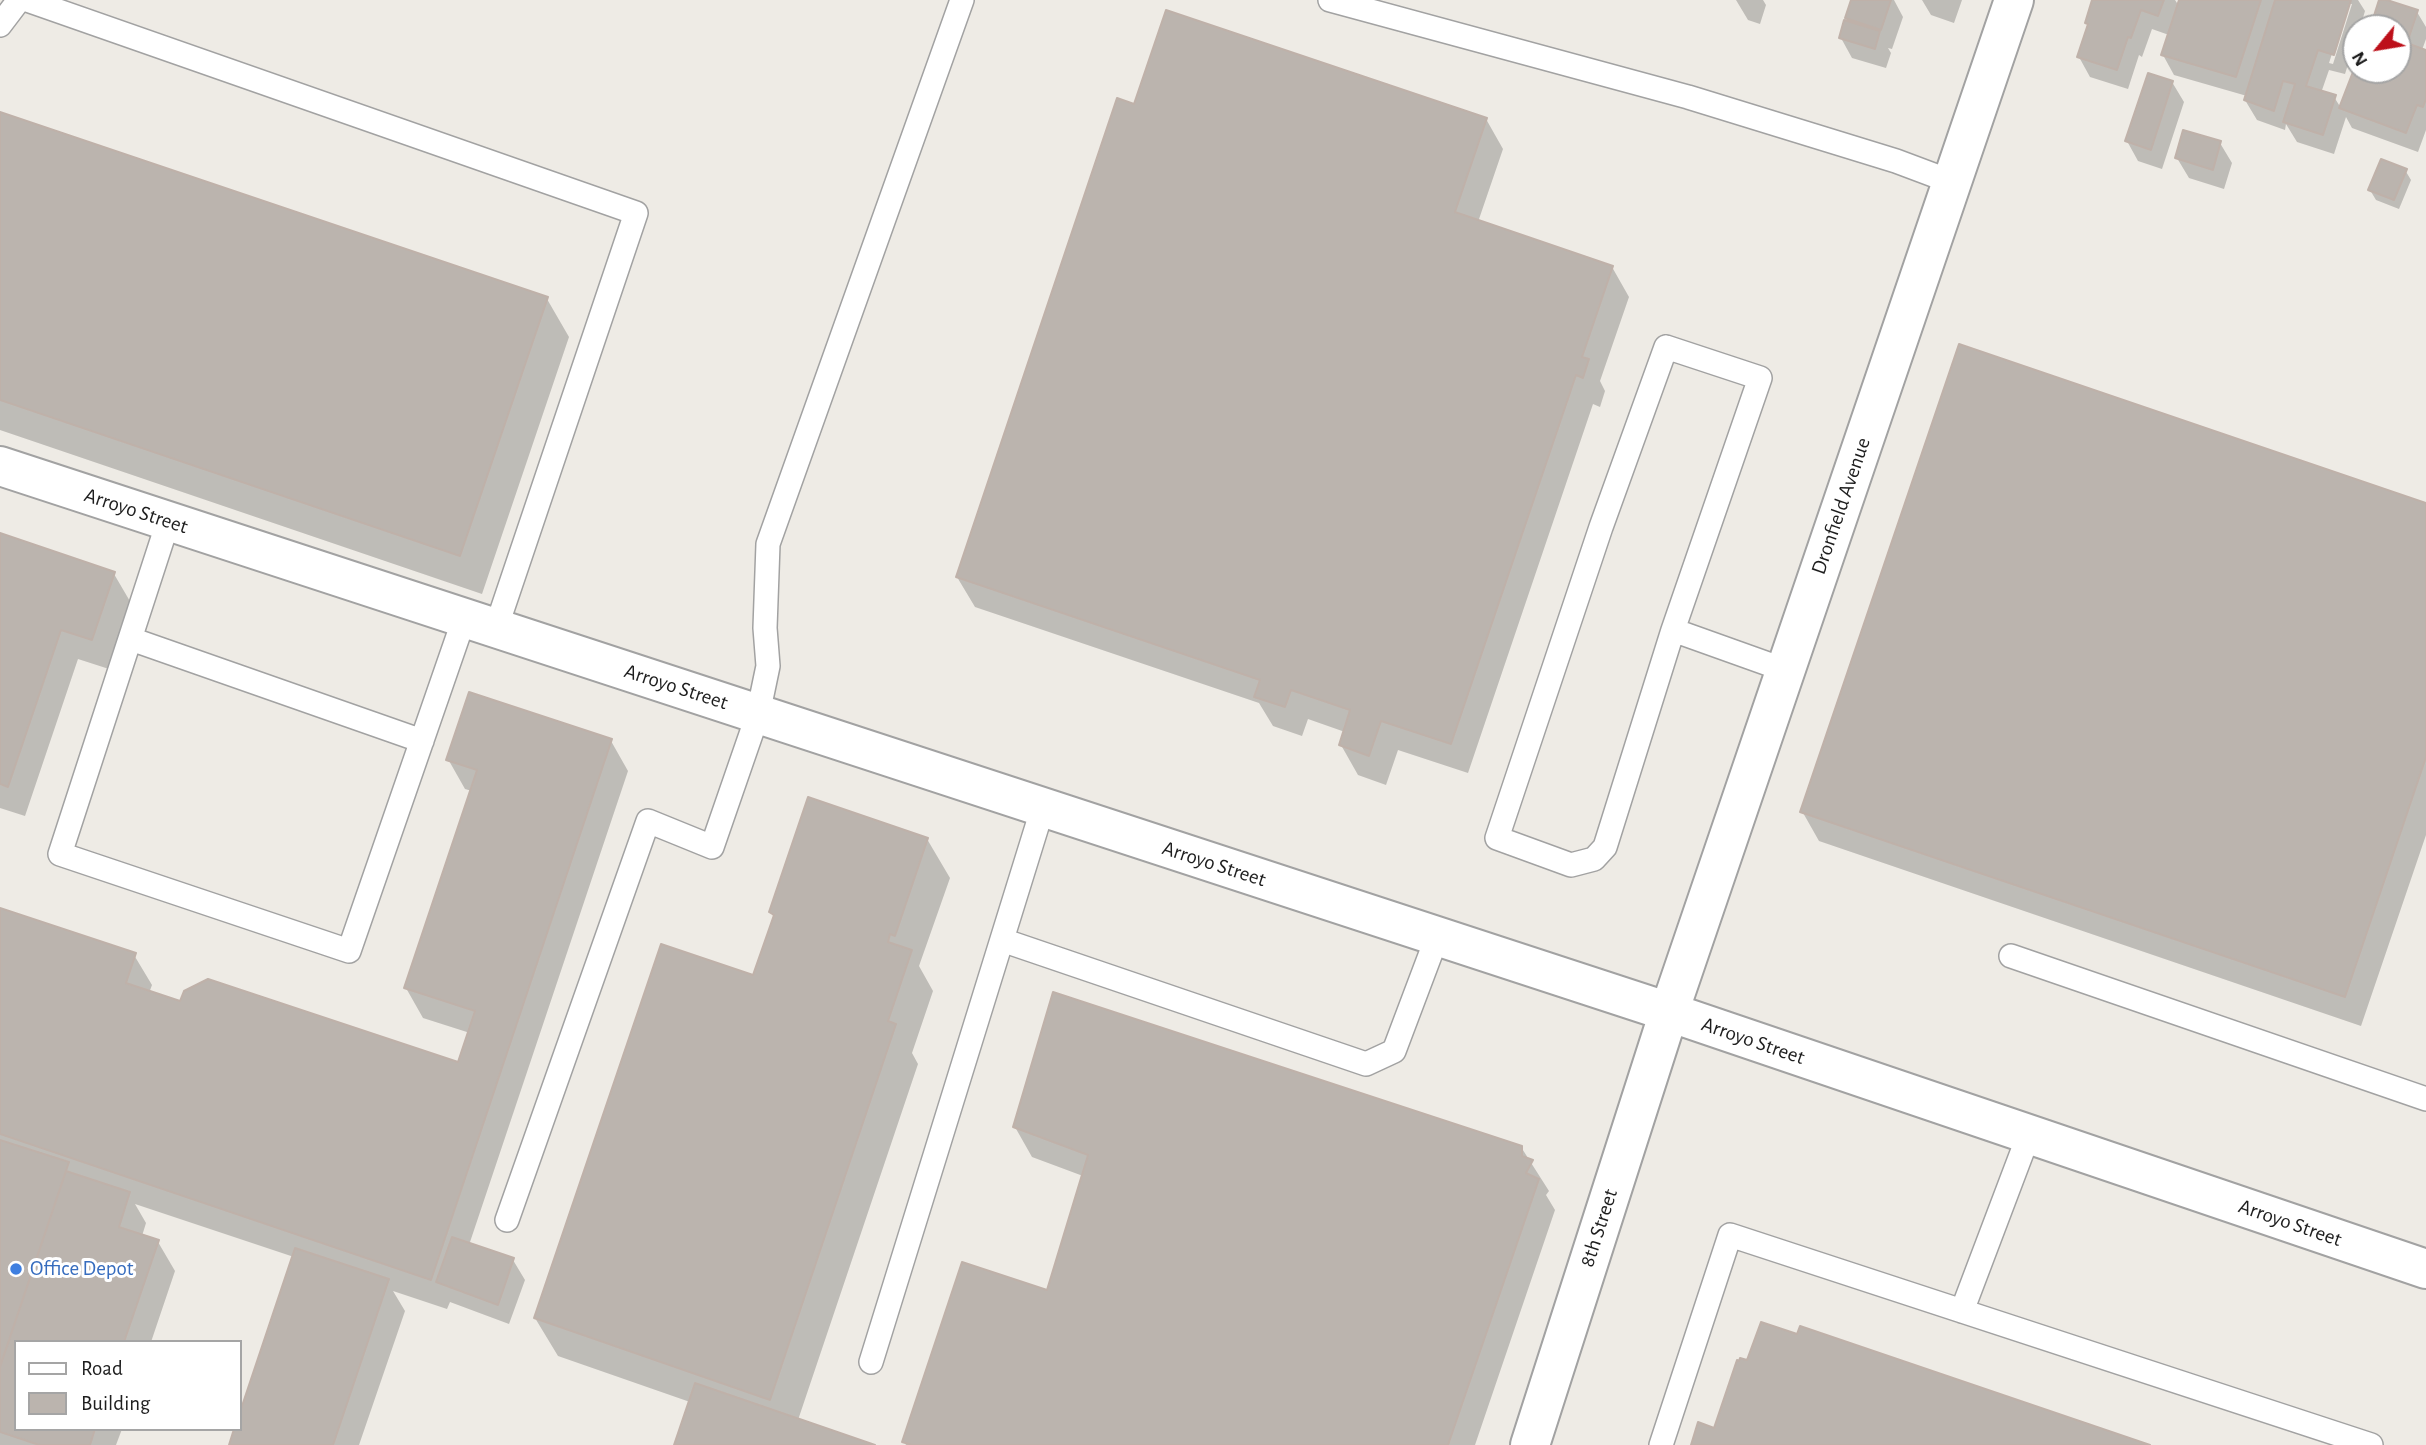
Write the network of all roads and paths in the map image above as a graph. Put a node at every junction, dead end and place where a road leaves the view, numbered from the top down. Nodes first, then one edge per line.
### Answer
1 (19, 0) edge
2 (27, 0) edge
3 (962, 0) edge
4 (1330, 0) edge
5 (2014, 0) edge
6 (0, 25) edge
7 (1952, 182) junction
8 (0, 467) edge
9 (168, 522) junction
10 (480, 624) junction
11 (1673, 630) junction
12 (131, 639) junction
13 (1785, 670) junction
14 (758, 714) junction
15 (422, 741) junction
16 (1043, 807) junction
17 (1437, 937) junction
18 (1002, 940) junction
19 (2011, 956) dead end
20 (1668, 1012) junction
21 (2426, 1099) edge
22 (2029, 1135) junction
23 (507, 1220) dead end
24 (2426, 1269) edge
25 (1962, 1311) junction
26 (871, 1362) dead end
27 (1530, 1445) edge
28 (1661, 1445) edge
29 (2371, 1445) edge

1 - 6 lane
2 - 10 lane
3 - 14 lane
4 - 7 lane
5 - 7 street, Dronfield Avenue
7 - 13 street, Dronfield Avenue
8 - 9 street, Arroyo Street
9 - 10 street, Arroyo Street
9 - 12 lane
10 - 14 street, Arroyo Street
10 - 15 lane
11 - 11 lane
11 - 13 lane
12 - 15 lane
12 - 15 lane
13 - 20 street, Dronfield Avenue
14 - 16 street, Arroyo Street
14 - 23 lane
16 - 17 street, Arroyo Street
16 - 18 lane
17 - 18 lane
17 - 20 street, Arroyo Street
18 - 26 lane
19 - 21 lane
20 - 22 street, Arroyo Street
20 - 27 street, 8th Street
22 - 24 street, Arroyo Street
22 - 25 lane
25 - 28 lane
25 - 29 lane

